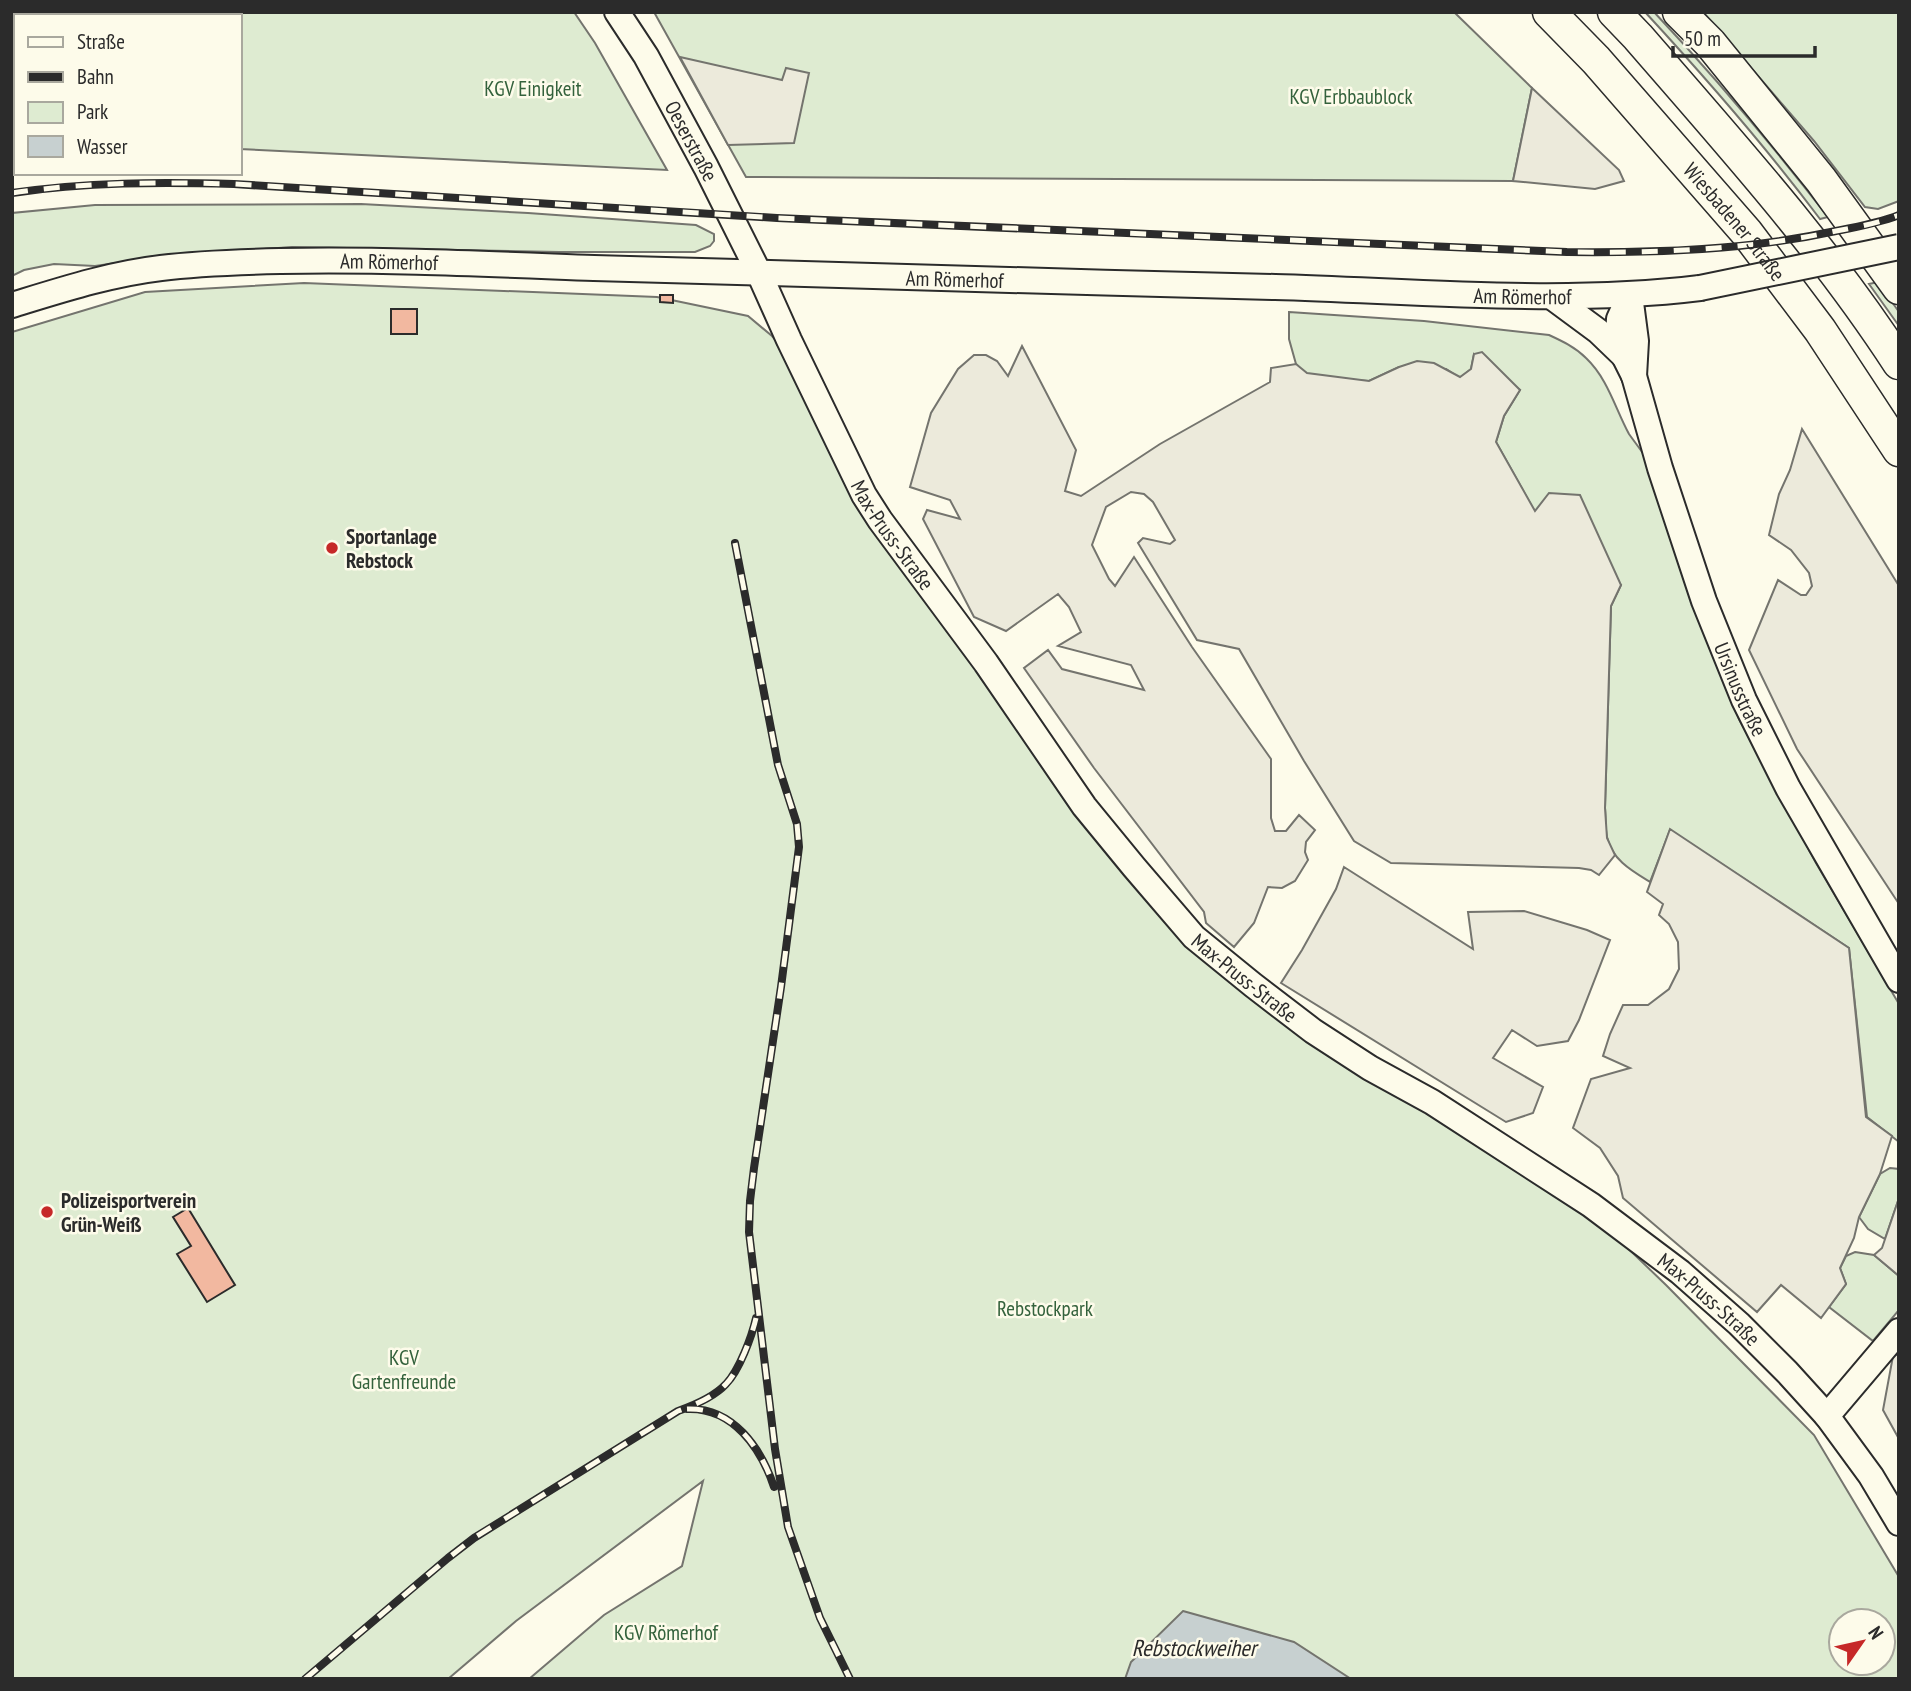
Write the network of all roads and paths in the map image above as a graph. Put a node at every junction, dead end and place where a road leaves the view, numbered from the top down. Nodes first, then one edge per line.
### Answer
1 (617, 12) edge
2 (1549, 12) edge
3 (1614, 12) edge
4 (1679, 12) edge
5 (1899, 247) edge
6 (759, 273) junction
7 (1899, 288) edge
8 (1630, 295) junction
9 (1552, 297) junction
10 (12, 305) edge
11 (1899, 363) edge
12 (1629, 366) junction
13 (1899, 450) edge
14 (1899, 980) edge
15 (1899, 1331) edge
16 (1827, 1416) junction
17 (1899, 1523) edge

1 - 6 main road, Oeserstraße
2 - 13 highway, Wiesbadener Straße
3 - 11 highway
4 - 7 highway
5 - 8 main road, Am Römerhof, bridge
6 - 9 main road, Am Römerhof
6 - 10 main road, Am Römerhof
6 - 16 main road, Max-Pruss-Straße
8 - 9 main road, Am Römerhof
8 - 12 main road, Ursinusstraße
9 - 12 main road, Ursinusstraße
12 - 14 main road, Ursinusstraße
15 - 16 main road
16 - 17 main road, Max-Pruss-Straße

